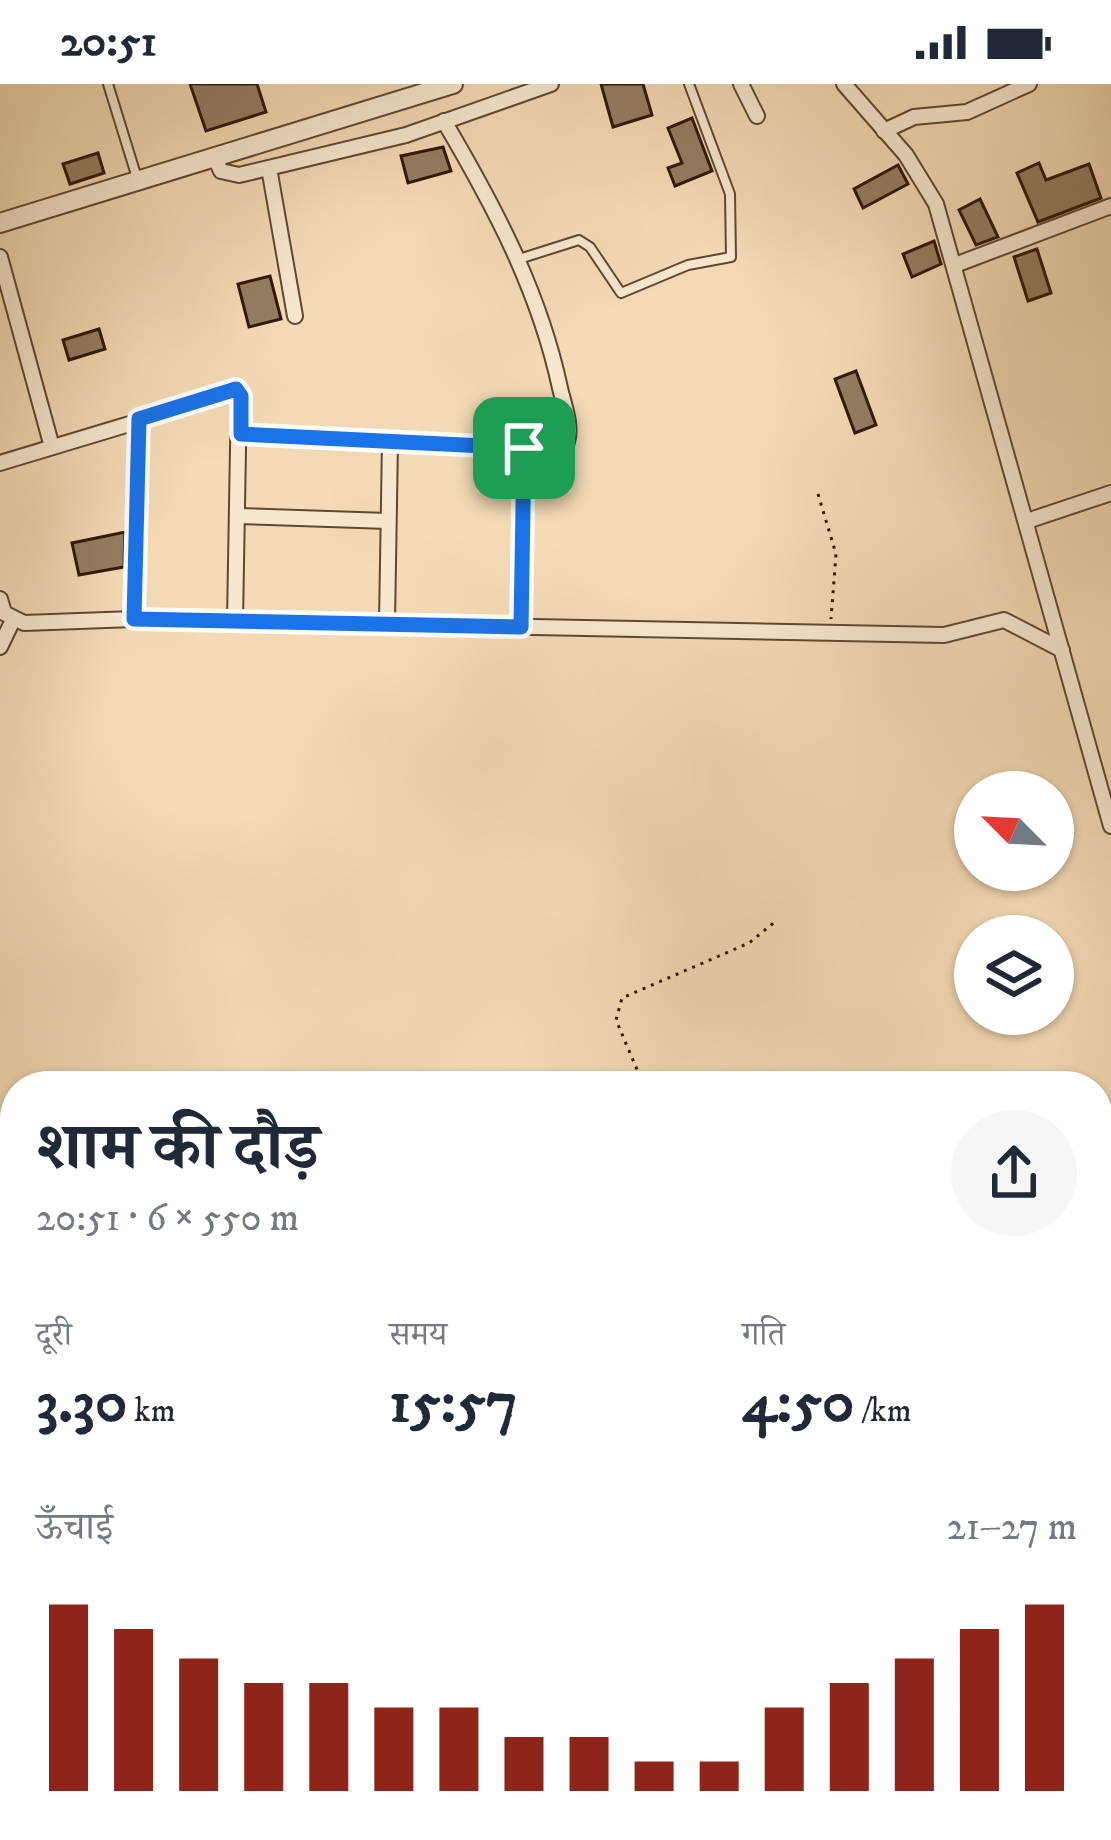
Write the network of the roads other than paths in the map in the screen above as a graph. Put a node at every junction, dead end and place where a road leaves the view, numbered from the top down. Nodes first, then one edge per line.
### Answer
1 (108, 84) edge
2 (452, 84) edge
3 (551, 84) edge
4 (689, 84) edge
5 (741, 84) edge
6 (844, 84) edge
7 (1029, 84) edge
8 (757, 116) dead end
9 (444, 121) junction
10 (884, 130) junction
11 (214, 156) junction
12 (268, 168) junction
13 (138, 180) junction
14 (1111, 206) edge
15 (0, 223) edge
16 (0, 257) edge
17 (519, 259) junction
18 (955, 265) junction
19 (295, 316) dead end
20 (139, 419) junction
21 (241, 434) junction
22 (390, 442) junction
23 (52, 447) junction
24 (524, 448) junction
25 (0, 463) edge
26 (1111, 493) edge
27 (238, 515) junction
28 (1027, 520) junction
29 (388, 521) junction
30 (0, 599) edge
31 (134, 619) junction
32 (13, 620) junction
33 (235, 621) junction
34 (387, 623) junction
35 (521, 627) junction
36 (0, 647) edge
37 (1062, 650) junction
38 (1111, 826) edge

1 - 13 lane
2 - 11 street
3 - 9 street
4 - 17 lane
5 - 8 street
6 - 10 street
7 - 10 street
9 - 12 street
9 - 17 street
10 - 18 street
11 - 12 street
11 - 13 street
12 - 19 street
13 - 15 street
14 - 18 street
16 - 23 street
17 - 24 street
18 - 28 street
20 - 21 street
20 - 23 street
20 - 31 street
21 - 22 street
21 - 27 street
22 - 24 street
22 - 29 street
23 - 25 street
24 - 35 street
26 - 28 street
27 - 29 street
27 - 33 street
28 - 37 street
29 - 34 street
30 - 32 street
31 - 32 street
31 - 33 street
32 - 36 street
33 - 34 street
34 - 35 street
35 - 37 street
37 - 38 street

